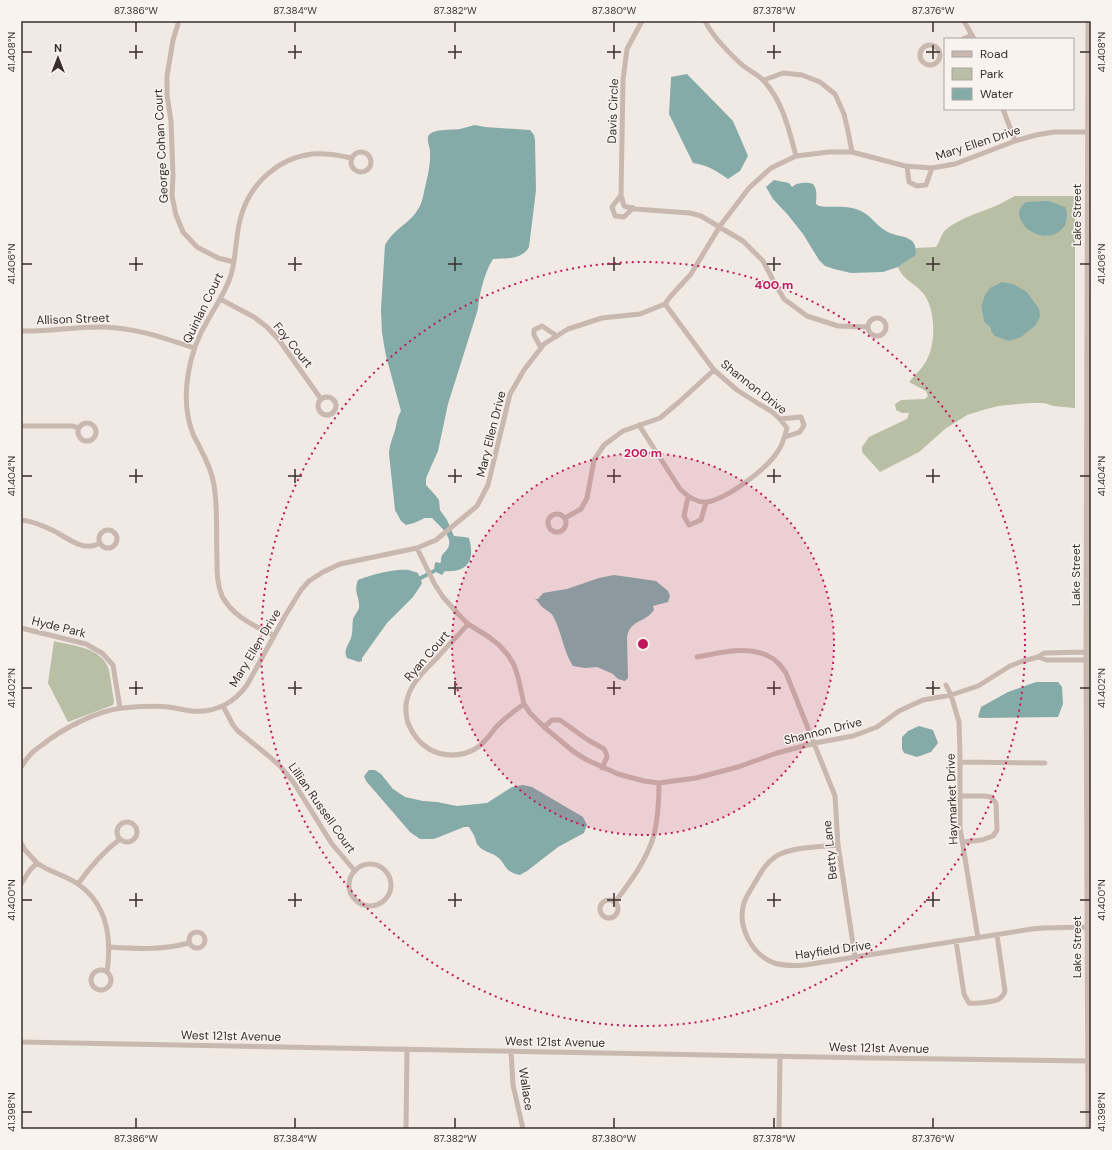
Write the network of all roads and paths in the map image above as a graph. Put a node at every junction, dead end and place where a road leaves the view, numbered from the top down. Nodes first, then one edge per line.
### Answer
1 (178, 21) edge
2 (642, 21) edge
3 (705, 21) edge
4 (964, 21) edge
5 (1088, 21) edge
6 (973, 37) edge
7 (944, 48) edge
8 (939, 51) dead end
9 (764, 80) junction
10 (1090, 87) edge
11 (1003, 110) edge
12 (1087, 132) junction
13 (1015, 141) junction
14 (852, 152) junction
15 (796, 156) junction
16 (351, 158) junction
17 (908, 166) junction
18 (932, 168) junction
19 (621, 195) junction
20 (633, 208) junction
21 (720, 226) junction
22 (234, 262) junction
23 (1089, 293) edge
24 (220, 299) junction
25 (665, 304) junction
26 (867, 327) dead end
27 (21, 330) edge
28 (557, 336) junction
29 (194, 348) junction
30 (541, 348) junction
31 (714, 370) junction
32 (321, 398) dead end
33 (780, 419) junction
34 (639, 425) junction
35 (21, 426) edge
36 (78, 428) dead end
37 (785, 437) junction
38 (688, 496) junction
39 (706, 502) junction
40 (565, 518) dead end
41 (21, 520) edge
42 (100, 544) dead end
43 (417, 548) junction
44 (468, 624) junction
45 (21, 628) edge
46 (274, 636) junction
47 (1086, 652) junction
48 (697, 657) dead end
49 (1038, 657) junction
50 (1086, 660) junction
51 (946, 685) dead end
52 (951, 695) junction
53 (524, 704) junction
54 (223, 706) junction
55 (120, 708) junction
56 (544, 727) junction
57 (815, 743) junction
58 (960, 762) junction
59 (1045, 763) dead end
60 (21, 767) edge
61 (602, 768) junction
62 (659, 783) junction
63 (961, 796) junction
64 (120, 839) junction
65 (963, 842) junction
66 (21, 843) edge
67 (838, 845) junction
68 (37, 863) junction
69 (355, 871) junction
70 (21, 884) edge
71 (78, 884) junction
72 (615, 902) dead end
73 (1087, 927) junction
74 (997, 934) junction
75 (978, 938) junction
76 (956, 941) junction
77 (189, 943) dead end
78 (110, 947) junction
79 (855, 957) junction
80 (107, 972) dead end
81 (21, 1042) edge
82 (407, 1049) junction
83 (511, 1051) junction
84 (780, 1056) junction
85 (1090, 1061) edge
86 (406, 1129) edge
87 (523, 1129) edge
88 (779, 1129) edge
89 (1088, 1129) edge

1 - 22 street, George Cohan Court
2 - 19 street, Davis Circle
3 - 9 street
4 - 6 street
5 - 10 street, Lake Street
7 - 8 street
9 - 14 street
9 - 15 street
10 - 12 street, Lake Street
11 - 13 street
12 - 13 street, Mary Ellen Drive
12 - 23 street, Lake Street
13 - 18 street, Mary Ellen Drive
14 - 15 street, Mary Ellen Drive
14 - 17 street, Mary Ellen Drive
15 - 21 street, Mary Ellen Drive
16 - 16 street, Quinlan Court
16 - 22 street, Quinlan Court
17 - 18 street, Mary Ellen Drive
17 - 18 street
19 - 20 street, Davis Circle
19 - 20 street
20 - 21 street
21 - 25 street, Mary Ellen Drive
21 - 26 street
22 - 24 street, Quinlan Court
23 - 47 street, Lake Street
24 - 29 street, Quinlan Court
24 - 32 street, Foy Court
25 - 28 street, Mary Ellen Drive
25 - 31 street, Shannon Drive
27 - 29 street, Allison Street
28 - 30 street, Mary Ellen Drive
28 - 30 street
29 - 46 street, Quinlan Court
30 - 43 street, Mary Ellen Drive
31 - 33 street, Shannon Drive
31 - 34 street
33 - 37 street, Shannon Drive
33 - 37 street
34 - 38 street
34 - 40 street
35 - 36 street
37 - 39 street
38 - 39 street
38 - 39 street
41 - 42 street
43 - 44 street, Shannon Drive
43 - 46 street, Mary Ellen Drive
44 - 53 street, Shannon Drive
44 - 53 street, Ryan Court
45 - 55 street, Hyde Park
46 - 54 street, Mary Ellen Drive
47 - 49 street, Shannon Drive
47 - 50 street, Lake Street
48 - 57 street, Betty Lane
49 - 50 street, Shannon Drive
49 - 52 street, Shannon Drive
50 - 73 street, Lake Street
51 - 52 street, Haymarket Drive
52 - 57 street, Shannon Drive
52 - 58 street, Haymarket Drive
53 - 56 street, Shannon Drive
54 - 55 street, Mary Ellen Drive
54 - 69 street, Lillian Russell Court
55 - 60 street, Mary Ellen Drive
56 - 61 street, Shannon Drive
56 - 61 street
57 - 62 street, Shannon Drive
57 - 67 street, Betty Lane
58 - 59 street
58 - 63 street, Haymarket Drive
61 - 62 street, Shannon Drive
62 - 72 street
63 - 65 street, Haymarket Drive
63 - 65 street
64 - 64 street
64 - 71 street
65 - 75 street, Haymarket Drive
66 - 68 street
67 - 79 street, Betty Lane
67 - 79 street, Hayfield Drive
68 - 70 street
68 - 71 street
69 - 69 street, Lillian Russell Court
71 - 78 street
73 - 74 street, Hayfield Drive
73 - 85 street, Lake Street
74 - 75 street, Hayfield Drive
74 - 76 street
75 - 76 street, Hayfield Drive
76 - 79 street, Hayfield Drive
77 - 78 street
78 - 80 street
81 - 82 street, West 121st Avenue
82 - 83 street, West 121st Avenue
82 - 86 street
83 - 84 street, West 121st Avenue
83 - 87 street, Wallace
84 - 85 street, West 121st Avenue
84 - 88 street
85 - 89 street, Lake Street

